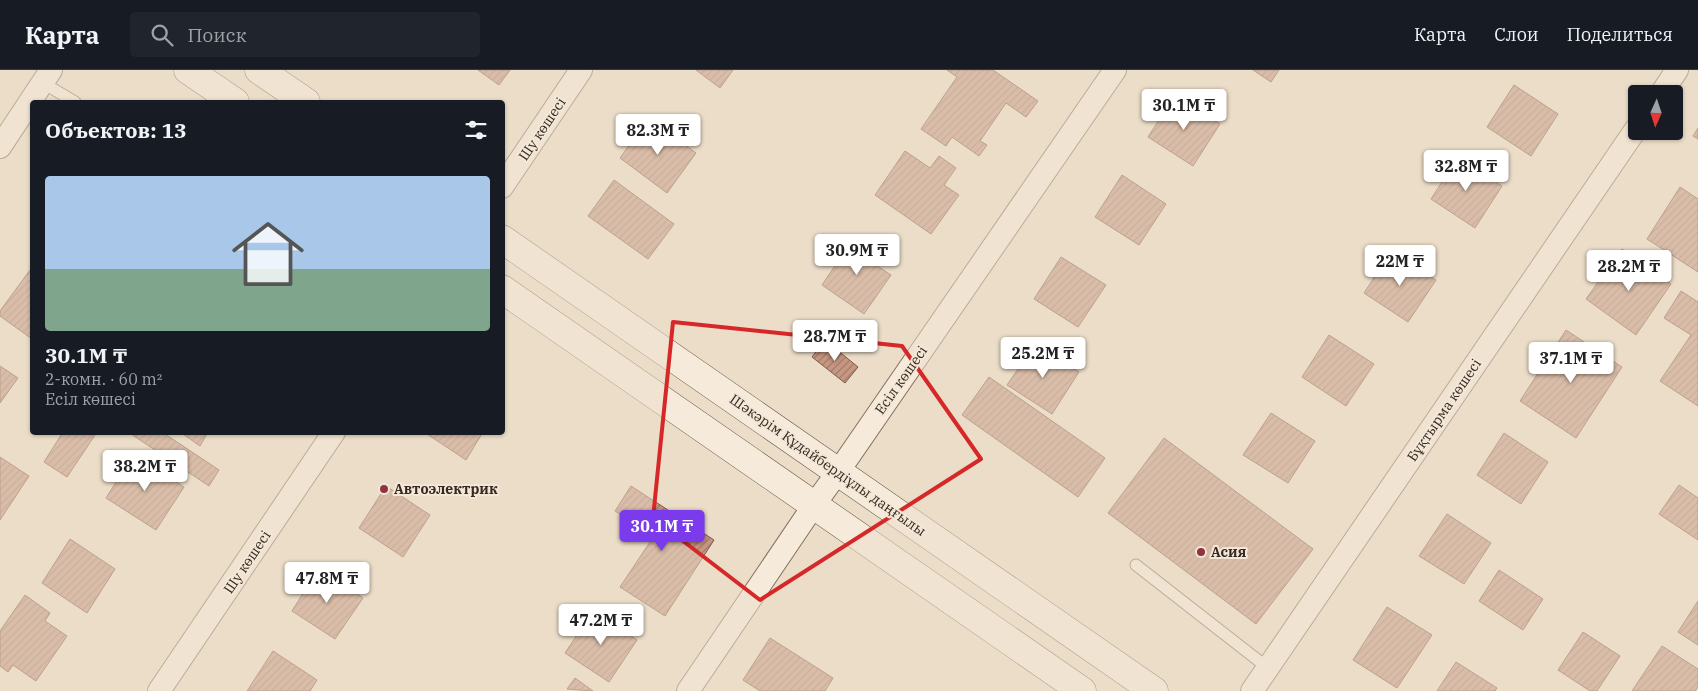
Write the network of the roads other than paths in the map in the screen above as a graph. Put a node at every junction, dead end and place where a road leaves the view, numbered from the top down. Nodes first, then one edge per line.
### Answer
1 (188, 70) edge
2 (259, 70) edge
3 (582, 70) edge
4 (1115, 70) edge
5 (1677, 70) edge
6 (47, 76) edge
7 (1667, 85) edge
8 (31, 100) edge
9 (73, 100) edge
10 (231, 100) edge
11 (303, 100) edge
12 (30, 102) edge
13 (1628, 140) edge
14 (0, 147) edge
15 (505, 183) edge
16 (505, 241) edge
17 (505, 290) edge
18 (332, 435) edge
19 (838, 472) junction
20 (814, 505) junction
21 (1136, 565) dead end
22 (1268, 668) junction
23 (159, 691) edge
24 (688, 691) edge
25 (1082, 691) edge
26 (1154, 691) edge
27 (1252, 691) edge

1 - 10 main road
2 - 11 main road
3 - 15 street, Шу көшесі
4 - 19 street, Есіл көшесі
5 - 7 street
6 - 8 street
6 - 9 lane
12 - 14 street
13 - 22 street, Бұқтырма көшесі
16 - 19 main road, Шәкәрім Құдайбердіұлы даңғылы
17 - 20 main road
18 - 23 street, Шу көшесі
19 - 20 street, Есіл көшесі
19 - 26 main road, Шәкәрім Құдайбердіұлы даңғылы
20 - 24 street, Есіл көшесі
20 - 25 main road
21 - 22 lane
22 - 27 street, Бұқтырма көшесі

